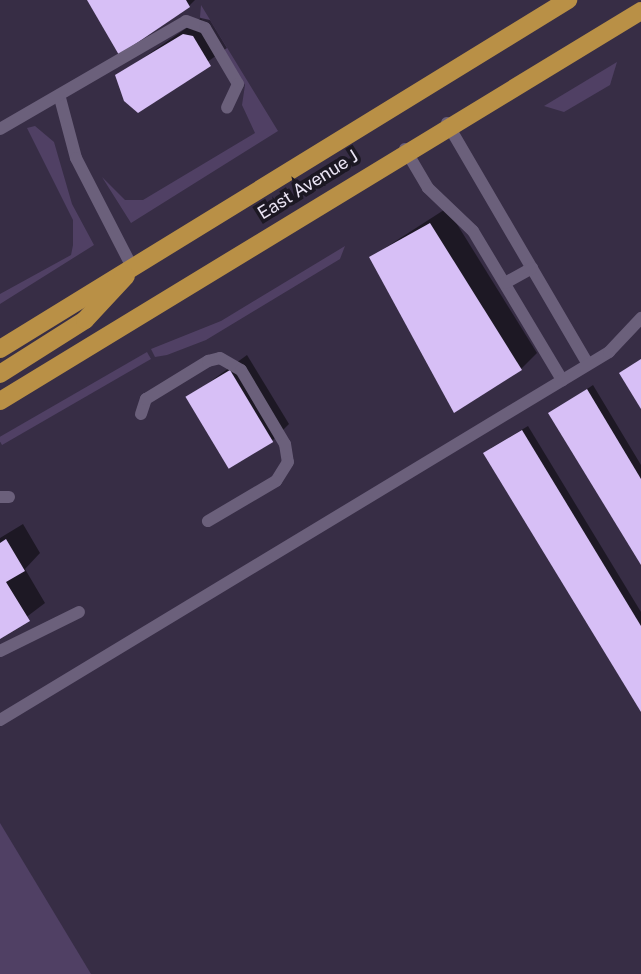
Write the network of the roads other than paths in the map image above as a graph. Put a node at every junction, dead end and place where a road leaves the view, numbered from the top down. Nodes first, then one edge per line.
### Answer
1 (568, 0) edge
2 (641, 11) edge
3 (60, 98) junction
4 (227, 108) dead end
5 (447, 123) junction
6 (0, 130) edge
7 (405, 149) junction
8 (132, 267) junction
9 (532, 268) junction
10 (505, 284) junction
11 (641, 318) edge
12 (0, 349) edge
13 (588, 364) junction
14 (0, 374) edge
15 (562, 380) junction
16 (0, 401) edge
17 (141, 414) dead end
18 (208, 521) dead end
19 (79, 612) dead end
20 (0, 651) edge
21 (0, 719) edge

1 - 8 main road, East Avenue J
2 - 5 main road, East Avenue J
3 - 4 lane
3 - 6 lane
3 - 8 lane
5 - 7 main road, East Avenue J
5 - 9 lane
7 - 10 lane
7 - 16 main road, East Avenue J
8 - 12 main road, East Avenue J
8 - 14 main road
9 - 10 lane
9 - 13 lane
10 - 15 lane
11 - 13 lane
13 - 15 lane
15 - 21 lane
17 - 18 lane
19 - 20 lane

